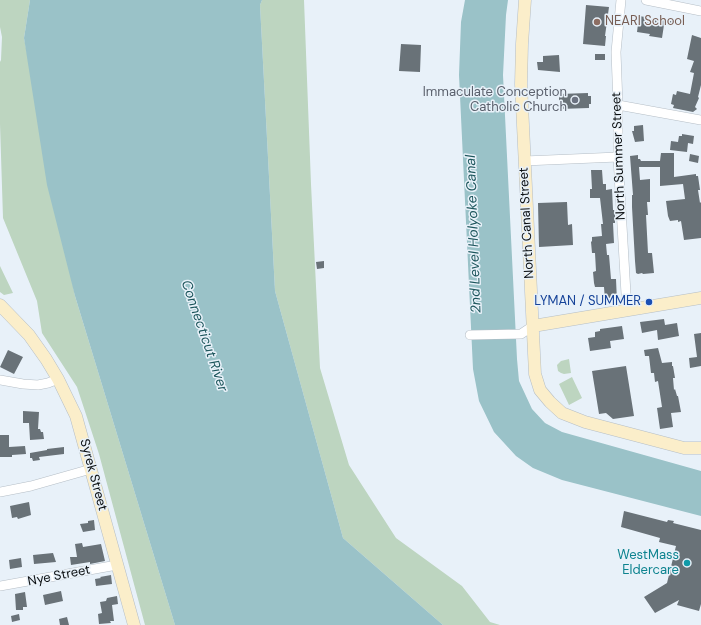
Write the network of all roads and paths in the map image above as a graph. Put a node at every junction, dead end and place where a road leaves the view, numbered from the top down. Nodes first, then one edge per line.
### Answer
1 (525, 0) edge
2 (621, 0) edge
3 (646, 0) edge
4 (701, 11) edge
5 (618, 105) junction
6 (701, 120) edge
7 (618, 156) junction
8 (524, 161) junction
9 (701, 298) edge
10 (0, 305) edge
11 (627, 311) junction
12 (533, 326) junction
13 (470, 335) dead end
14 (58, 379) junction
15 (0, 380) edge
16 (701, 448) edge
17 (91, 469) junction
18 (0, 492) edge
19 (117, 566) junction
20 (0, 586) edge
21 (134, 625) edge

1 - 8 street, North Canal Street
2 - 5 street, North Summer Street
3 - 4 street
5 - 6 street
5 - 7 street, North Summer Street
7 - 8 street
7 - 11 street, North Summer Street
8 - 12 street, North Canal Street
9 - 11 street
10 - 14 street, Syrek Street
11 - 12 street
12 - 13 street
12 - 16 street, North Canal Street
14 - 15 street
14 - 17 street, Syrek Street
17 - 18 street
17 - 19 street, Syrek Street
19 - 20 street, Nye Street
19 - 21 street, Syrek Street

